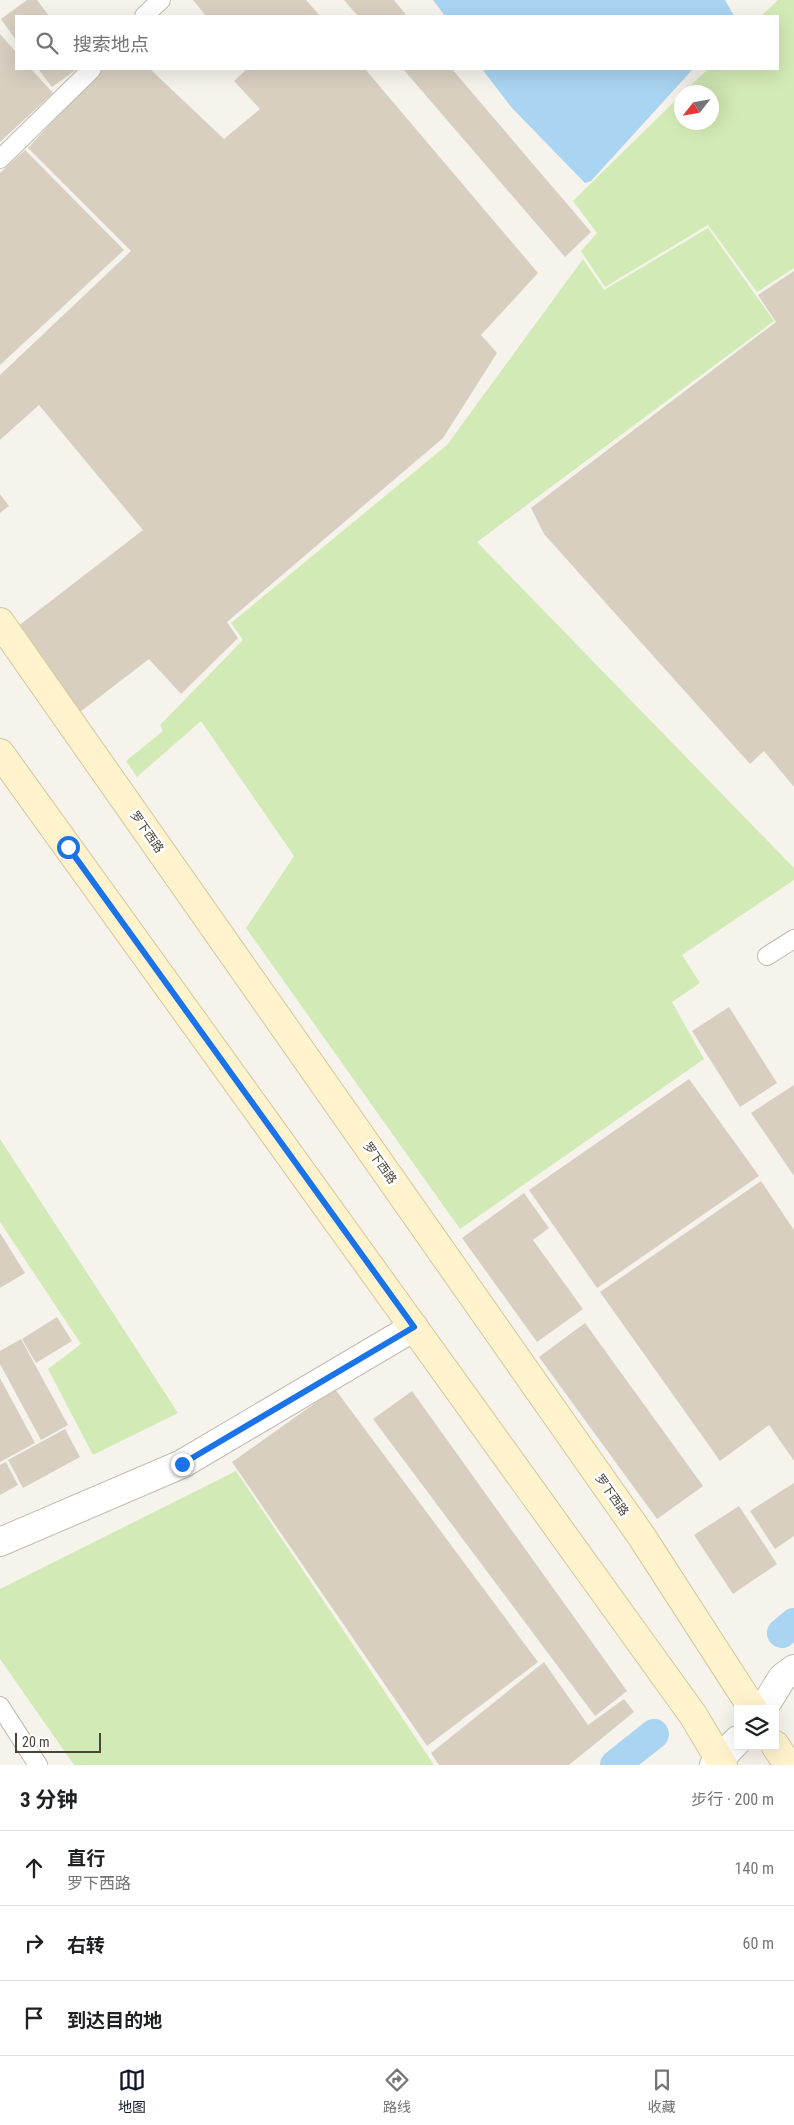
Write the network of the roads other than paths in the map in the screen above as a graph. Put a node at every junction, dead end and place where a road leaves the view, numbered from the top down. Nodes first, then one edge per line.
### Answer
1 (160, 0) edge
2 (145, 15) edge
3 (91, 70) edge
4 (0, 159) edge
5 (0, 622) edge
6 (0, 753) edge
7 (794, 939) edge
8 (767, 956) dead end
9 (414, 1327) junction
10 (0, 1542) edge
11 (794, 1668) edge
12 (750, 1705) edge
13 (765, 1705) edge
14 (0, 1706) edge
15 (734, 1745) edge
16 (779, 1750) edge
17 (719, 1763) edge
18 (38, 1765) edge
19 (788, 1765) edge

1 - 2 lane
3 - 4 lane
5 - 12 main road, 罗下西路
6 - 9 main road
7 - 8 lane
9 - 10 street
9 - 17 main road
11 - 13 street
14 - 18 lane
15 - 17 street
16 - 19 main road

